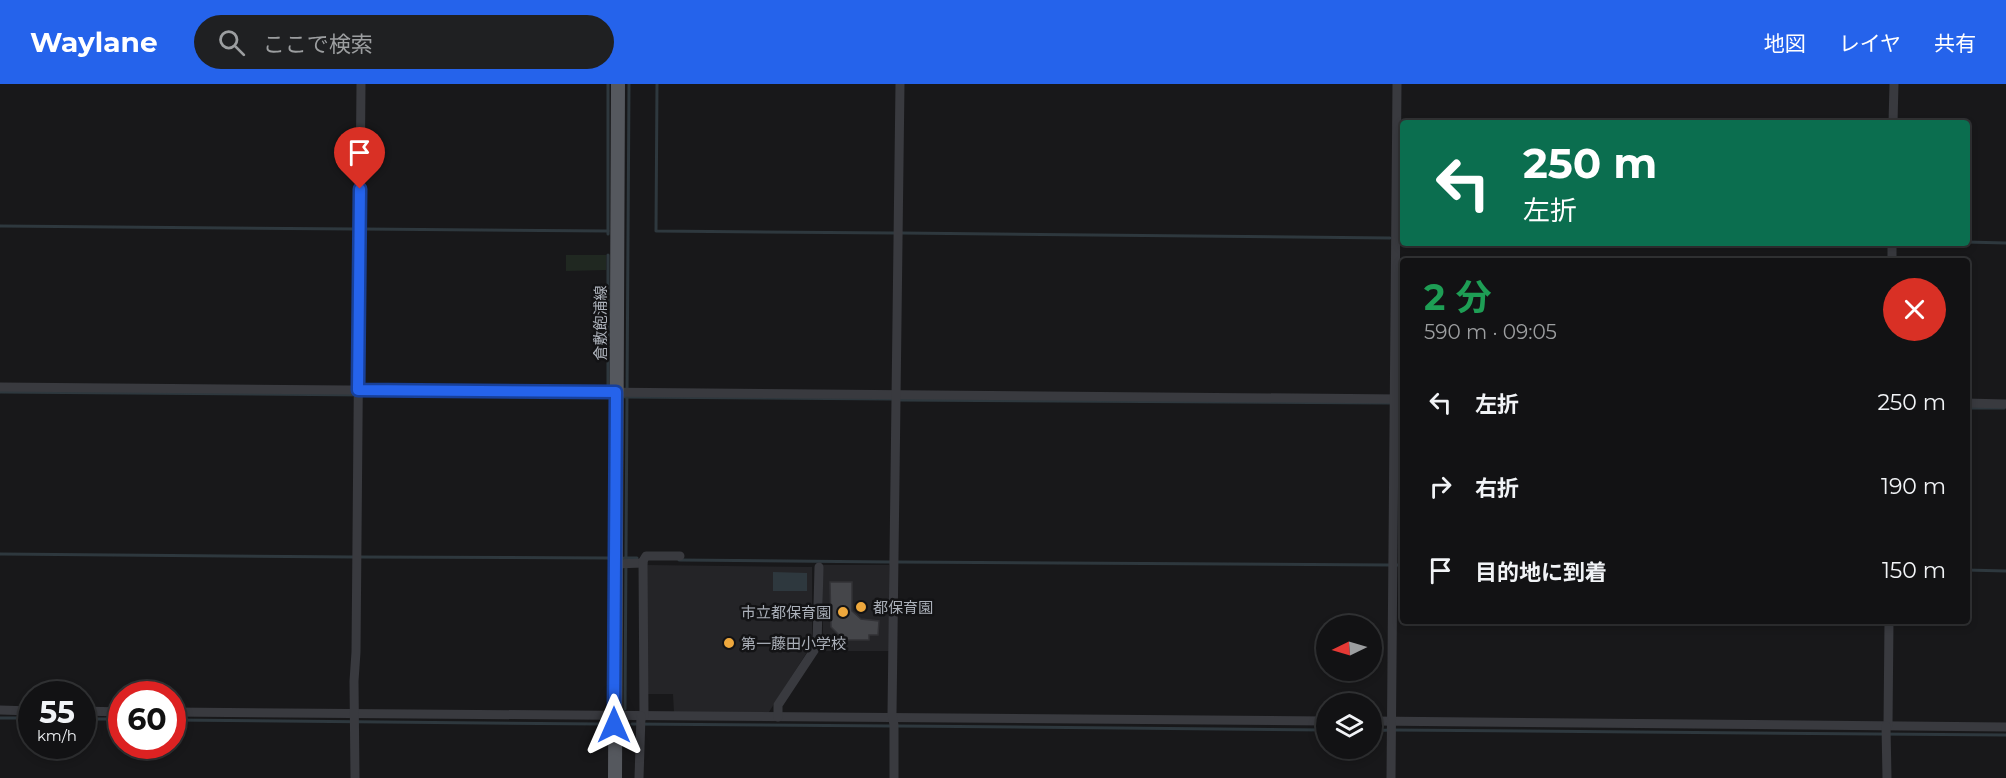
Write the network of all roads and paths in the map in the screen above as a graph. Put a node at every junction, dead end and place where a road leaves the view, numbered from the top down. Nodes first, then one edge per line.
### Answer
1 (361, 84) edge
2 (618, 84) edge
3 (900, 84) edge
4 (1397, 84) edge
5 (1894, 84) edge
6 (1893, 120) edge
7 (0, 387) edge
8 (624, 392) junction
9 (358, 393) junction
10 (896, 394) junction
11 (1398, 399) edge
12 (1970, 403) edge
13 (2006, 404) edge
14 (680, 556) dead end
15 (643, 563) junction
16 (623, 564) junction
17 (819, 567) dead end
18 (1889, 624) edge
19 (0, 710) edge
20 (18, 711) edge
21 (186, 713) edge
22 (614, 716) junction
23 (778, 717) junction
24 (893, 718) junction
25 (354, 719) junction
26 (641, 720) junction
27 (1316, 721) edge
28 (1382, 721) edge
29 (1391, 721) junction
30 (2006, 727) edge
31 (1887, 730) junction
32 (355, 778) edge
33 (615, 778) edge
34 (639, 778) edge
35 (894, 778) edge
36 (1391, 778) edge
37 (1887, 778) edge

1 - 9 street
2 - 8 main road, 倉敷飽浦線
3 - 10 street
4 - 11 street
5 - 6 street
7 - 9 street
8 - 9 street
8 - 10 street
8 - 16 main road, 倉敷飽浦線
9 - 25 street
10 - 11 street
10 - 24 street
11 - 29 street
12 - 13 street
14 - 15 street
15 - 16 street
15 - 26 street
16 - 22 main road, 倉敷飽浦線
17 - 23 street
18 - 31 street
19 - 20 street
21 - 25 street
22 - 25 street
22 - 26 street
22 - 33 main road, 倉敷飽浦線
23 - 24 street
23 - 26 street
24 - 27 street
24 - 35 street
25 - 32 street
26 - 34 street
28 - 29 street
29 - 31 street
29 - 36 street
30 - 31 street
31 - 37 street

